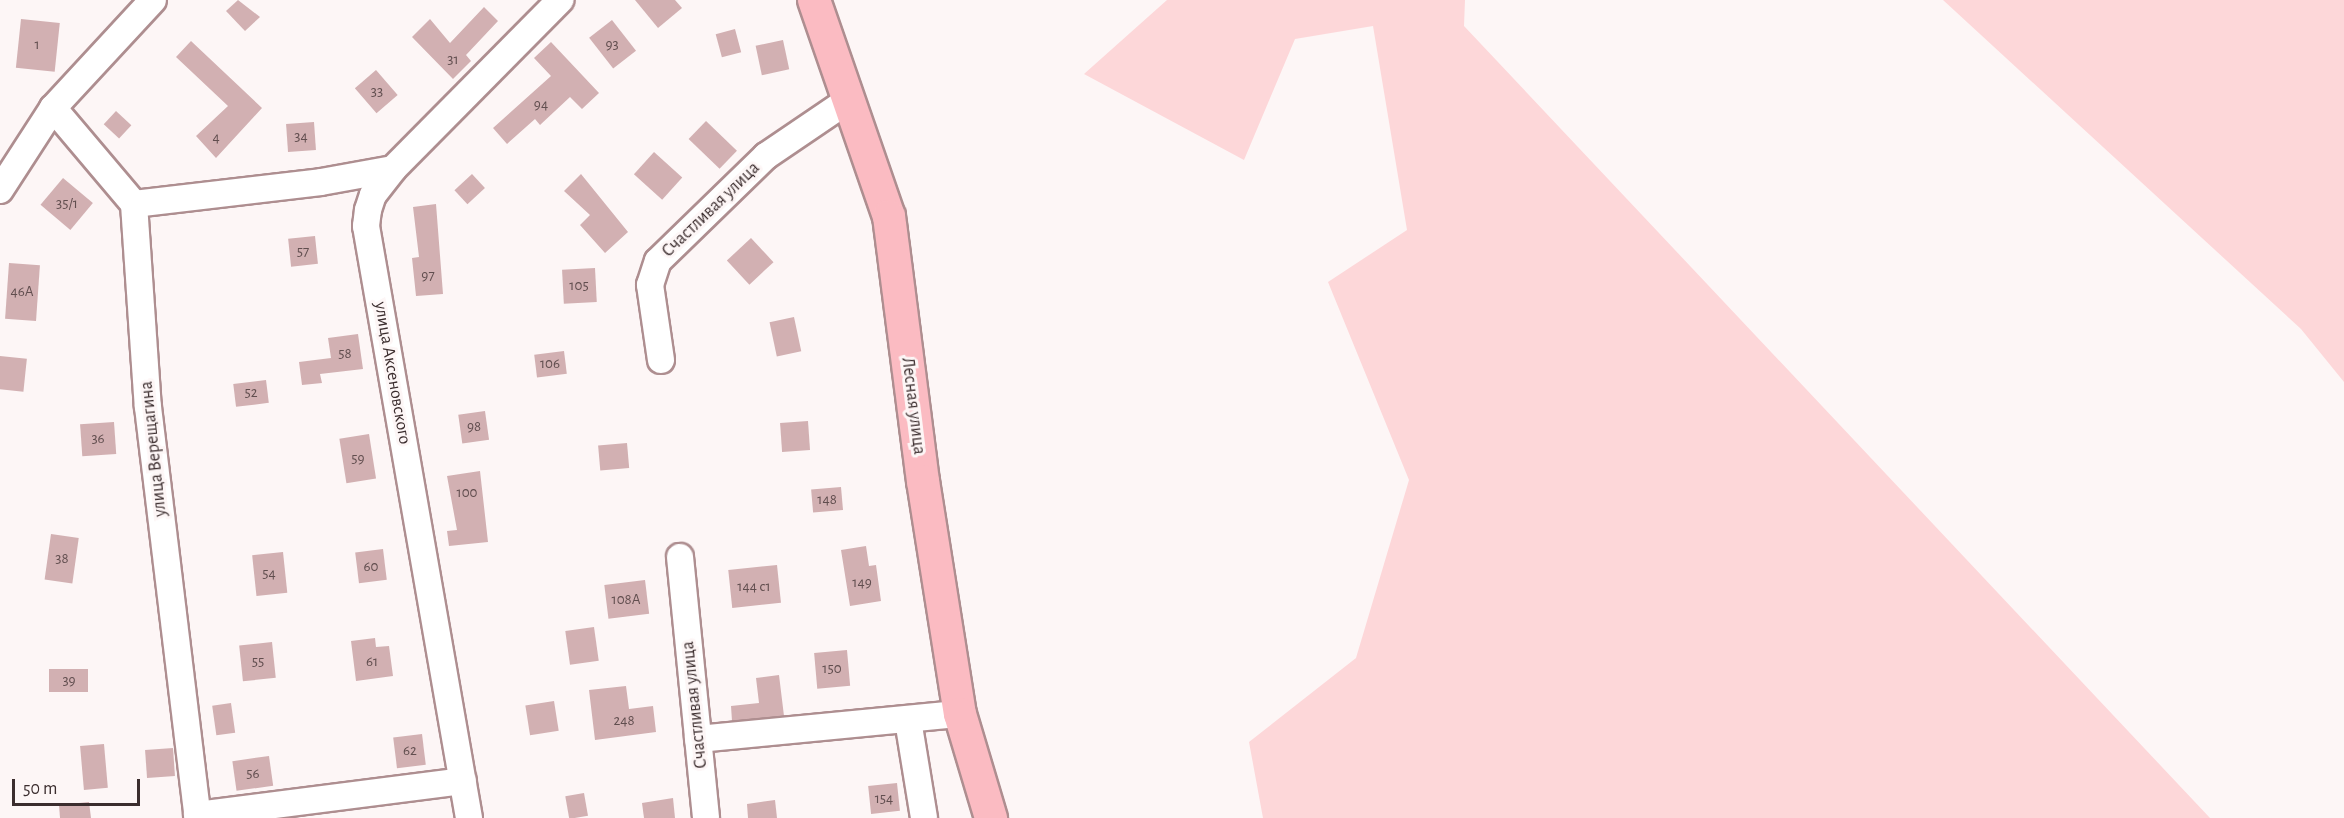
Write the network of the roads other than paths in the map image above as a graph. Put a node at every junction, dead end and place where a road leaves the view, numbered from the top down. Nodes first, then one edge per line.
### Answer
1 (153, 0) edge
2 (560, 0) edge
3 (814, 0) edge
4 (847, 101) junction
5 (53, 108) junction
6 (393, 169) junction
7 (0, 190) edge
8 (134, 204) junction
9 (661, 360) dead end
10 (680, 557) dead end
11 (960, 714) junction
12 (908, 720) junction
13 (698, 739) junction
14 (463, 781) junction
15 (198, 816) edge
16 (469, 818) edge
17 (706, 818) edge
18 (924, 818) edge
19 (992, 818) edge

1 - 5 street
2 - 6 street, улица Аксеновского
3 - 4 main road, Лесная улица
4 - 9 street, Счастливая улица
4 - 11 main road, Лесная улица
5 - 7 street
5 - 8 street
6 - 8 street
6 - 14 street, улица Аксеновского
8 - 15 street, улица Верещагина
10 - 13 street, Счастливая улица
11 - 12 street
11 - 19 main road, Лесная улица
12 - 13 street
12 - 18 street
13 - 17 street, Счастливая улица
14 - 15 street
14 - 16 street, улица Аксеновского

